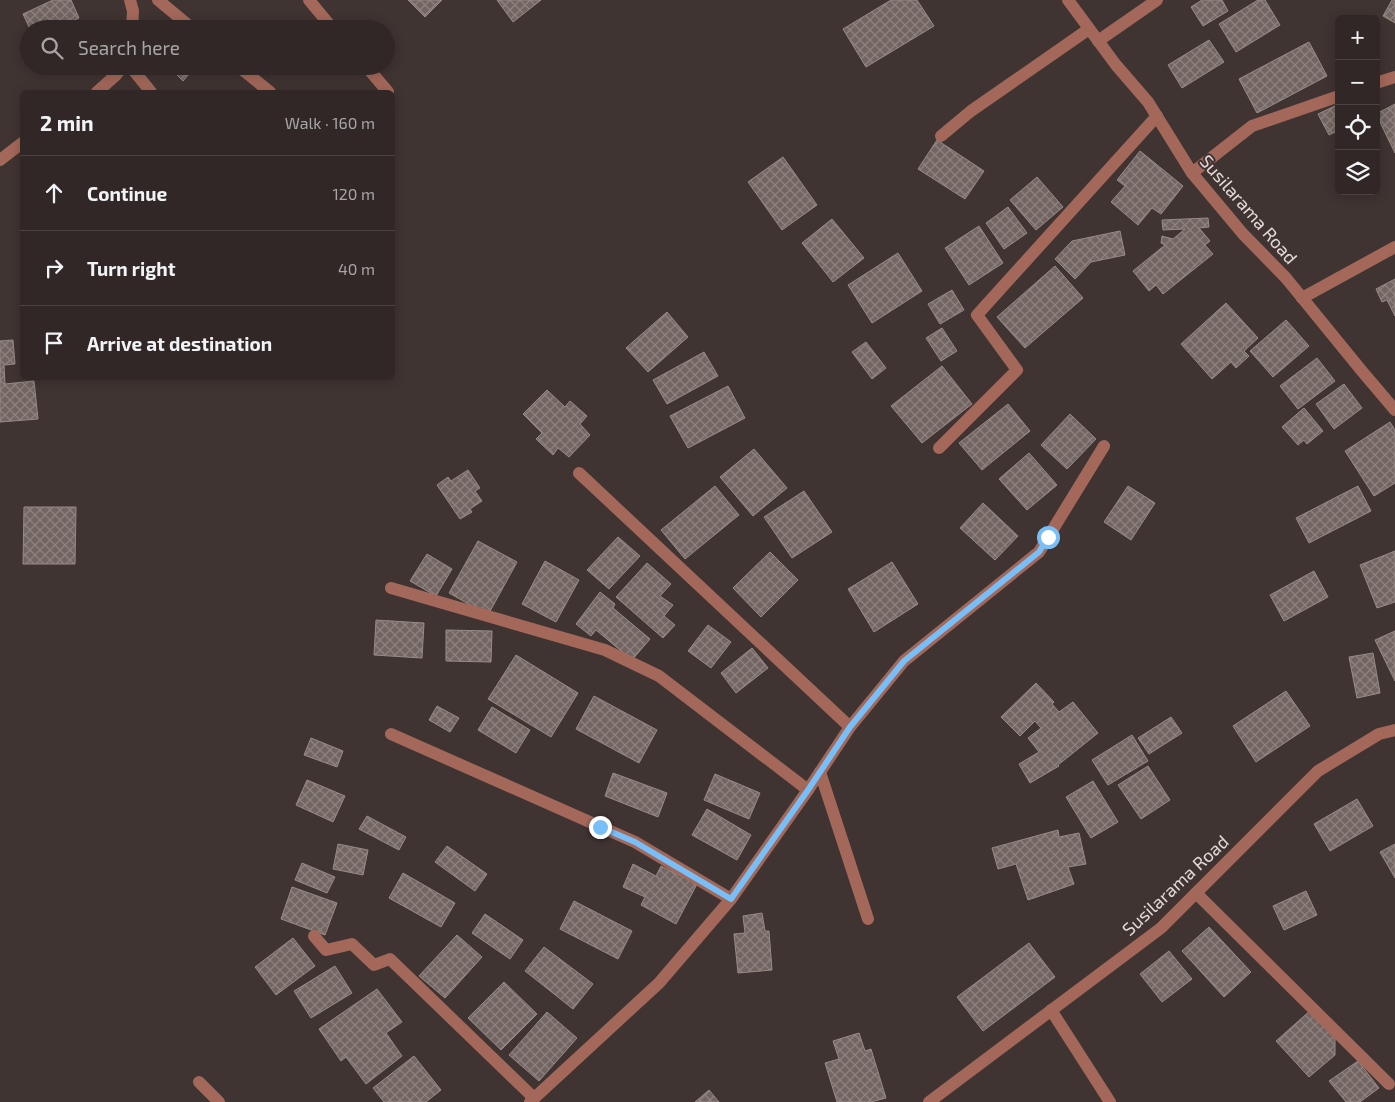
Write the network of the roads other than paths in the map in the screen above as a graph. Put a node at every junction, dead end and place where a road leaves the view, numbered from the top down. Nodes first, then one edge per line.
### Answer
1 (130, 0) edge
2 (158, 0) edge
3 (309, 0) edge
4 (1068, 0) edge
5 (1158, 0) edge
6 (132, 20) edge
7 (182, 20) edge
8 (326, 20) edge
9 (1089, 29) junction
10 (1098, 41) junction
11 (116, 75) edge
12 (137, 75) edge
13 (249, 75) edge
14 (374, 75) edge
15 (1395, 77) edge
16 (1380, 82) edge
17 (99, 90) edge
18 (149, 90) edge
19 (268, 90) edge
20 (386, 90) edge
21 (1335, 97) edge
22 (1157, 116) junction
23 (941, 136) dead end
24 (20, 145) edge
25 (0, 160) edge
26 (1192, 173) junction
27 (1395, 247) edge
28 (1302, 298) junction
29 (1395, 410) edge
30 (1104, 446) dead end
31 (939, 448) dead end
32 (579, 473) dead end
33 (391, 588) dead end
34 (850, 727) junction
35 (1395, 730) edge
36 (391, 734) dead end
37 (820, 772) junction
38 (808, 790) junction
39 (1196, 893) junction
40 (731, 899) junction
41 (868, 920) dead end
42 (314, 936) dead end
43 (1051, 1010) junction
44 (199, 1082) dead end
45 (1389, 1084) dead end
46 (532, 1100) edge
47 (219, 1102) edge
48 (929, 1102) edge
49 (1110, 1102) edge

1 - 6 street
2 - 7 street
3 - 8 street
4 - 9 street, Susilarama Road
5 - 10 street
9 - 10 street, Susilarama Road
9 - 23 street
10 - 22 street, Susilarama Road
11 - 17 street
12 - 18 street
13 - 19 street
14 - 20 street
15 - 16 street
21 - 26 street
22 - 26 street, Susilarama Road
22 - 31 street
24 - 25 street
26 - 28 street, Susilarama Road
27 - 28 street
28 - 29 street, Susilarama Road
30 - 34 street
32 - 34 street
33 - 38 street
34 - 37 street
35 - 39 street, Susilarama Road
36 - 40 street
37 - 38 street
37 - 41 street
38 - 40 street
39 - 43 street, Susilarama Road
39 - 45 street
40 - 46 street
42 - 46 street
43 - 48 street, Susilarama Road
43 - 49 street
44 - 47 street

